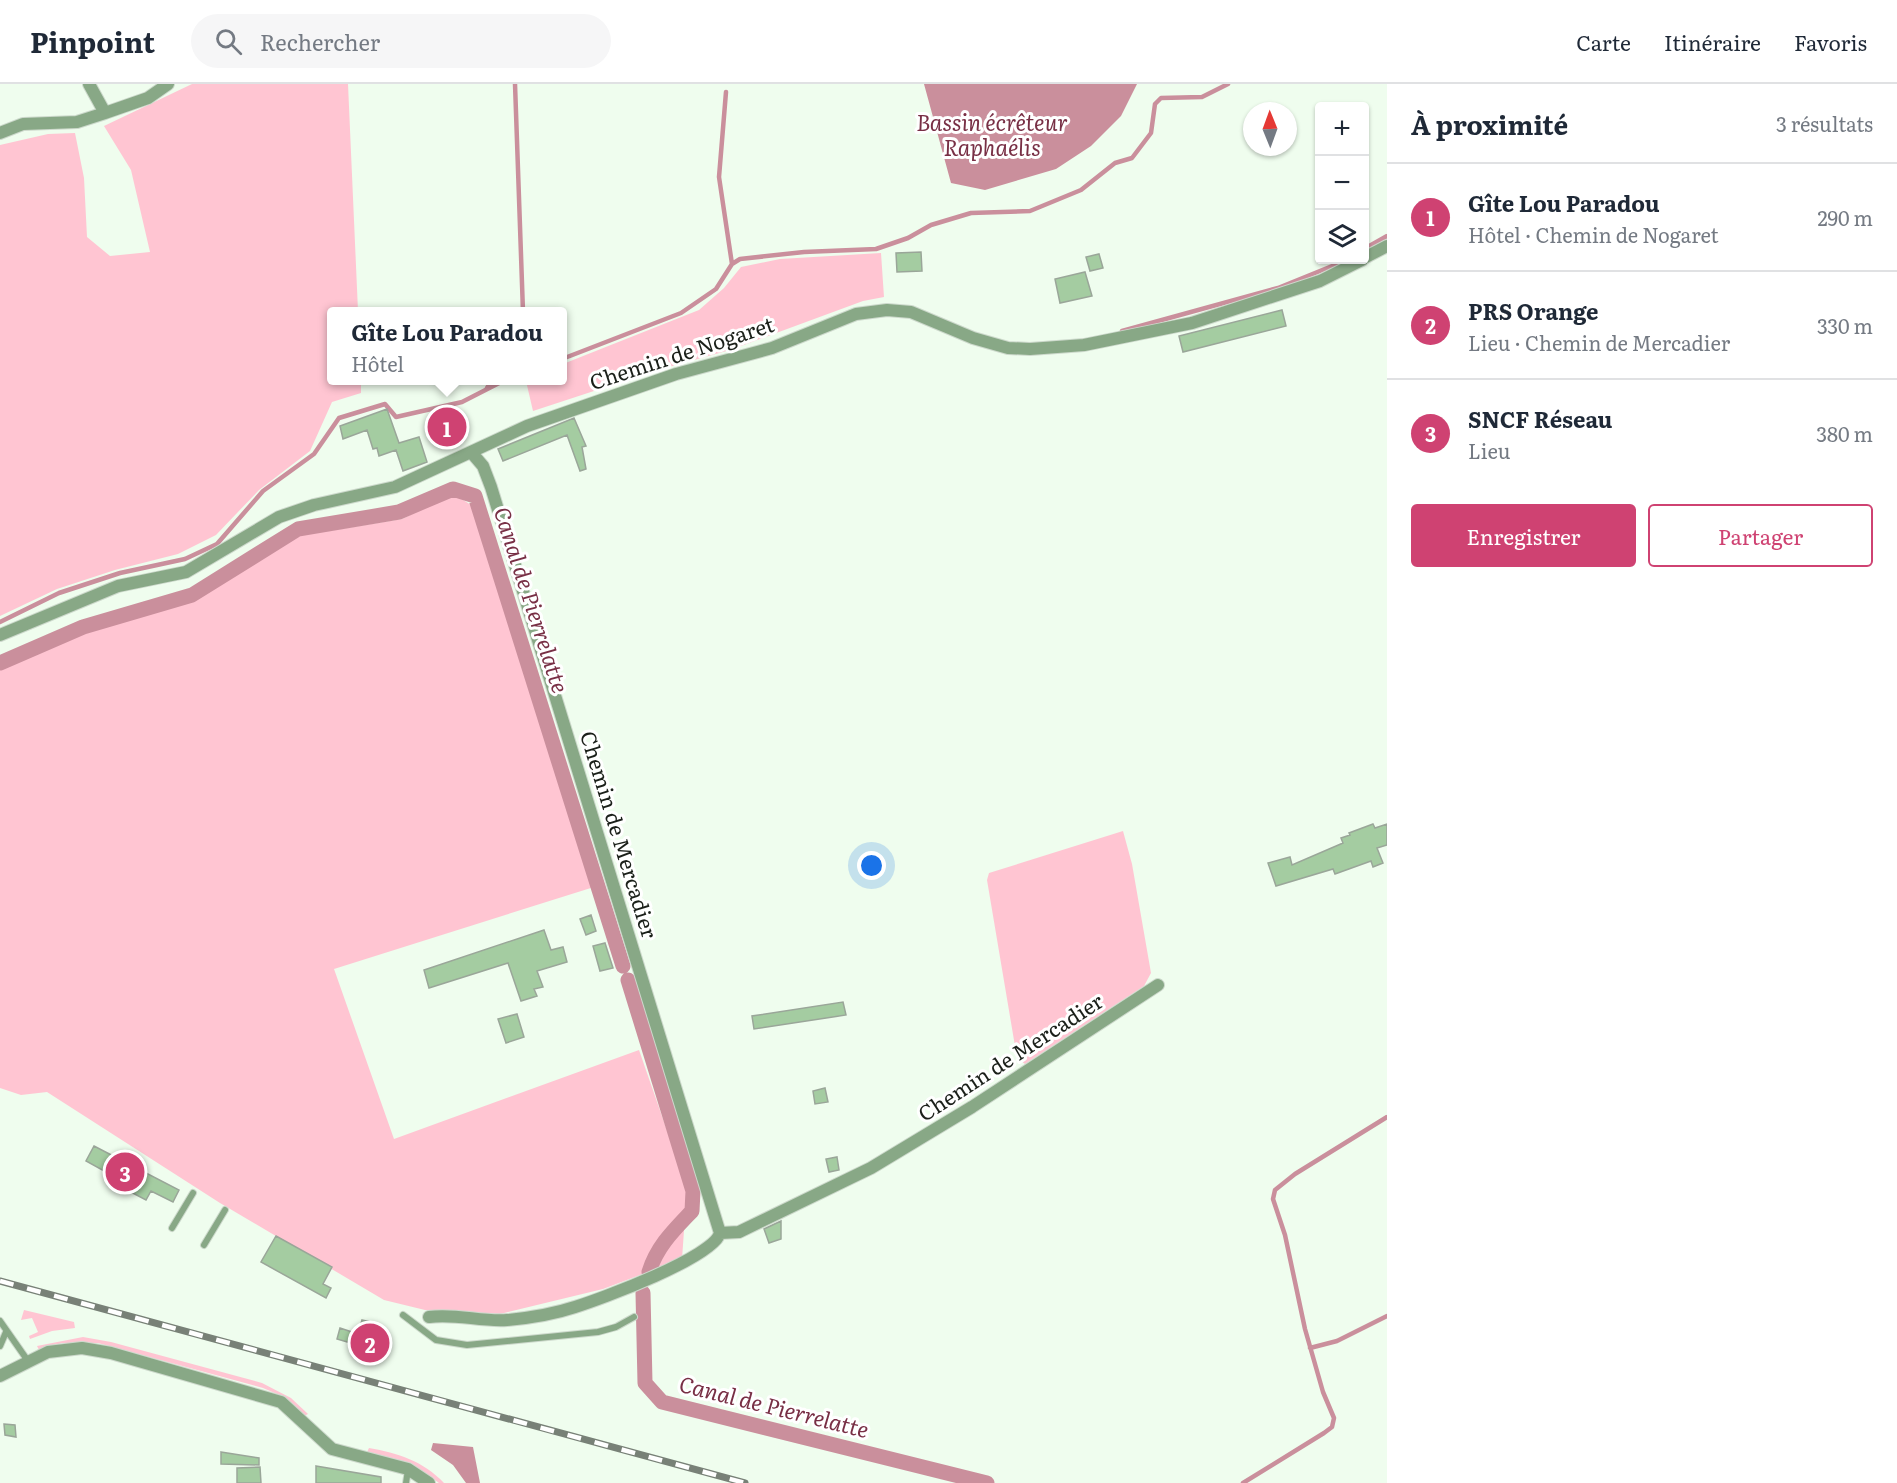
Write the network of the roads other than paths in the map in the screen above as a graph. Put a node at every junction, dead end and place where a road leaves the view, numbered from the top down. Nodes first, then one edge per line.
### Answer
1 (89, 84) edge
2 (168, 84) edge
3 (105, 113) junction
4 (0, 133) edge
5 (1387, 246) edge
6 (1369, 256) edge
7 (1353, 264) edge
8 (471, 452) junction
9 (0, 635) edge
10 (1158, 985) dead end
11 (193, 1193) dead end
12 (225, 1210) dead end
13 (172, 1228) dead end
14 (720, 1233) junction
15 (204, 1245) dead end
16 (403, 1315) dead end
17 (429, 1317) dead end
18 (634, 1317) dead end
19 (0, 1320) edge
20 (6, 1332) junction
21 (0, 1346) edge
22 (28, 1362) junction
23 (0, 1376) edge
24 (408, 1469) junction
25 (406, 1483) edge
26 (429, 1483) edge

1 - 3 street
2 - 3 street
3 - 4 street
5 - 6 street, Chemin de Nogaret
7 - 8 street, Chemin de Nogaret
8 - 9 street, Chemin de Nogaret
8 - 14 street, Chemin de Mercadier
10 - 14 street, Chemin de Mercadier
11 - 13 lane
12 - 15 lane
14 - 17 street
16 - 18 lane
19 - 20 lane
20 - 21 lane
20 - 22 lane
22 - 23 street
22 - 24 street
24 - 25 lane
24 - 26 street

